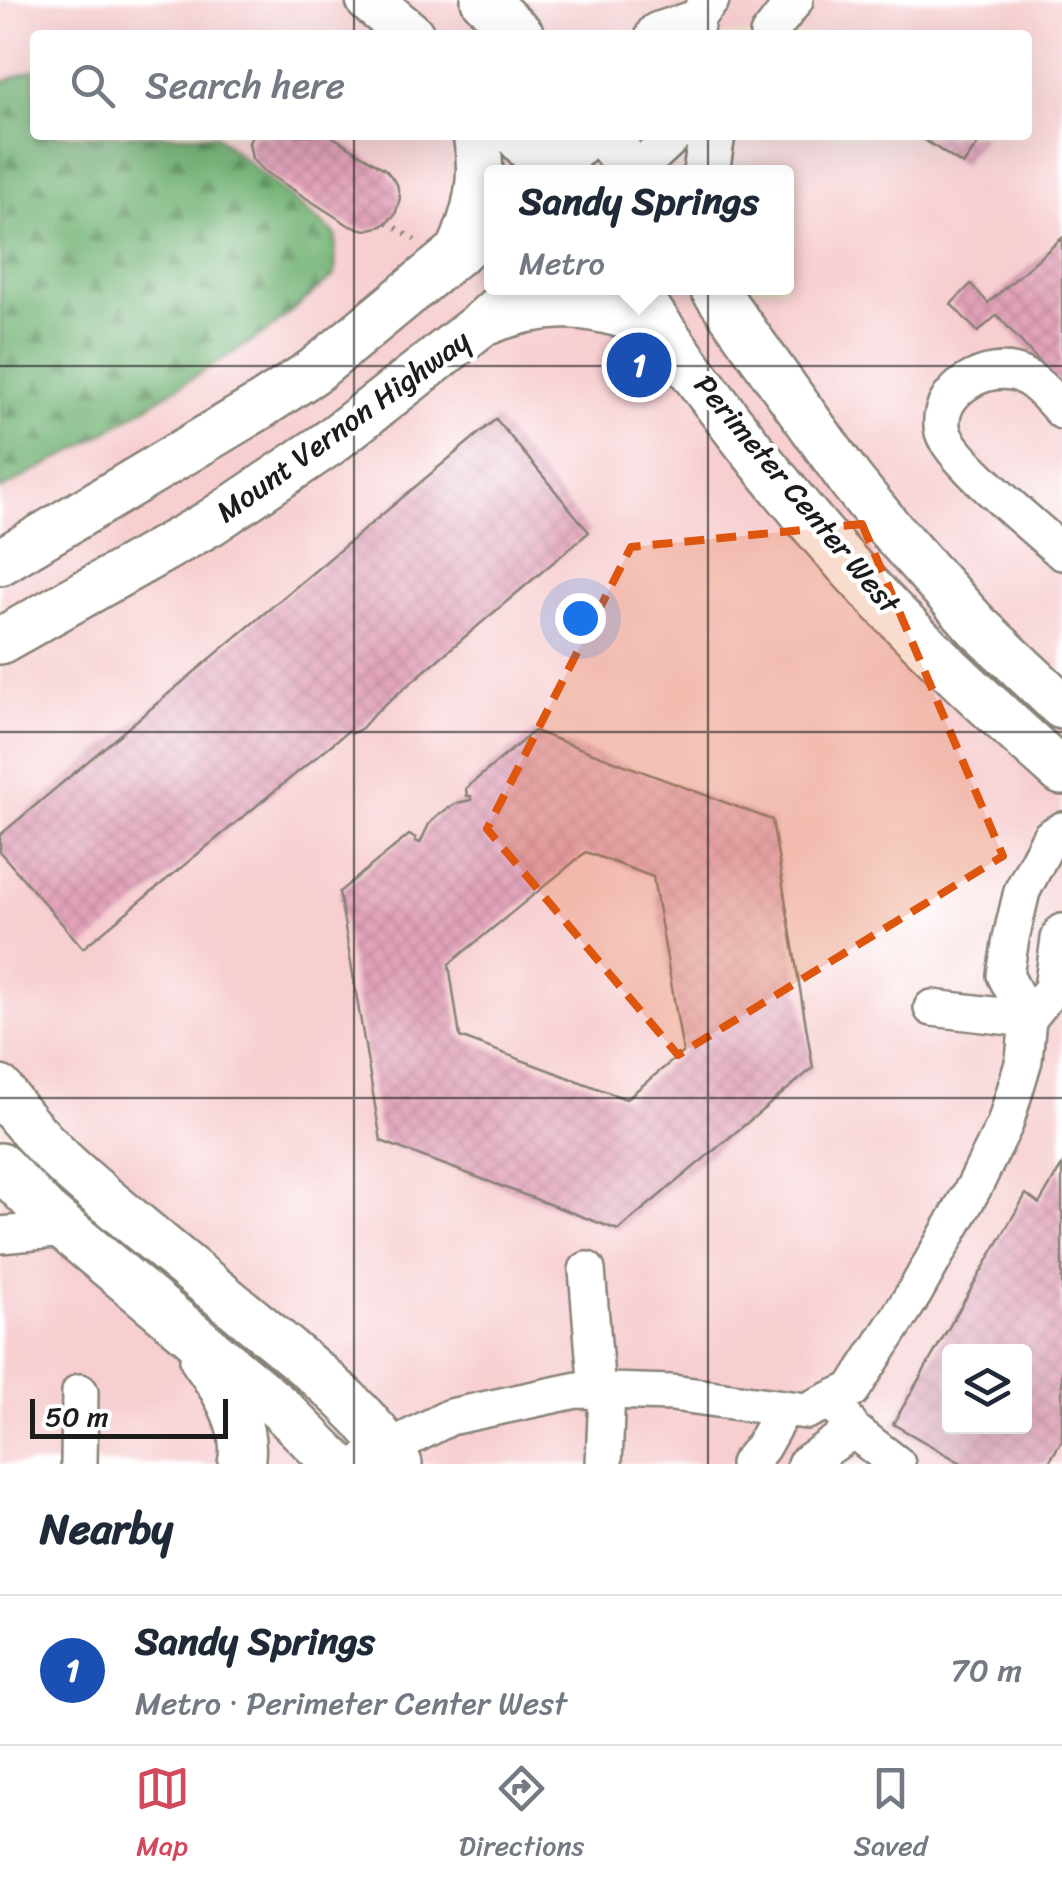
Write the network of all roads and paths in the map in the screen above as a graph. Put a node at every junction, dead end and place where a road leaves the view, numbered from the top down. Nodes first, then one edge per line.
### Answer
1 (369, 0) edge
2 (484, 0) edge
3 (795, 0) edge
4 (406, 30) edge
5 (518, 30) edge
6 (772, 30) edge
7 (477, 140) edge
8 (521, 140) edge
9 (581, 140) edge
10 (609, 140) edge
11 (669, 140) edge
12 (711, 140) edge
13 (544, 165) edge
14 (557, 165) edge
15 (629, 165) edge
16 (642, 165) edge
17 (707, 165) edge
18 (387, 222) dead end
19 (475, 238) edge
20 (415, 240) dead end
21 (513, 295) edge
22 (638, 295) edge
23 (720, 295) edge
24 (480, 324) junction
25 (662, 329) junction
26 (1062, 411) edge
27 (1062, 552) edge
28 (0, 562) edge
29 (0, 640) edge
30 (1062, 706) edge
31 (1062, 772) edge
32 (1062, 830) edge
33 (1062, 932) edge
34 (932, 1008) dead end
35 (1028, 1020) junction
36 (0, 1089) edge
37 (1, 1170) edge
38 (66, 1229) junction
39 (0, 1235) edge
40 (587, 1270) dead end
41 (176, 1321) junction
42 (602, 1391) junction
43 (80, 1392) dead end
44 (832, 1400) junction
45 (784, 1408) junction
46 (852, 1430) junction
47 (382, 1458) edge
48 (79, 1464) edge
49 (241, 1464) edge
50 (336, 1464) edge
51 (604, 1464) edge
52 (748, 1464) edge
53 (805, 1464) edge
54 (897, 1464) edge

1 - 4 main road
2 - 5 main road
3 - 6 street
7 - 19 main road
8 - 13 main road
9 - 14 main road
10 - 15 main road
11 - 16 street
12 - 17 main road
18 - 20 path
19 - 28 main road, Mount Vernon Highway
21 - 24 main road, Mount Vernon Highway
22 - 25 main road, Perimeter Center West
23 - 30 main road, Perimeter Center West
24 - 25 main road
24 - 29 main road, Mount Vernon Highway
25 - 31 main road, Perimeter Center West
26 - 27 street
32 - 35 street
33 - 35 street
34 - 35 street
35 - 44 street
36 - 47 main road
37 - 38 main road
38 - 39 street
38 - 41 main road
40 - 42 street
41 - 49 main road
41 - 50 main road
42 - 45 street
42 - 47 street
42 - 51 street
43 - 48 street
44 - 45 street
44 - 46 street
45 - 52 street
46 - 53 street
46 - 54 street

